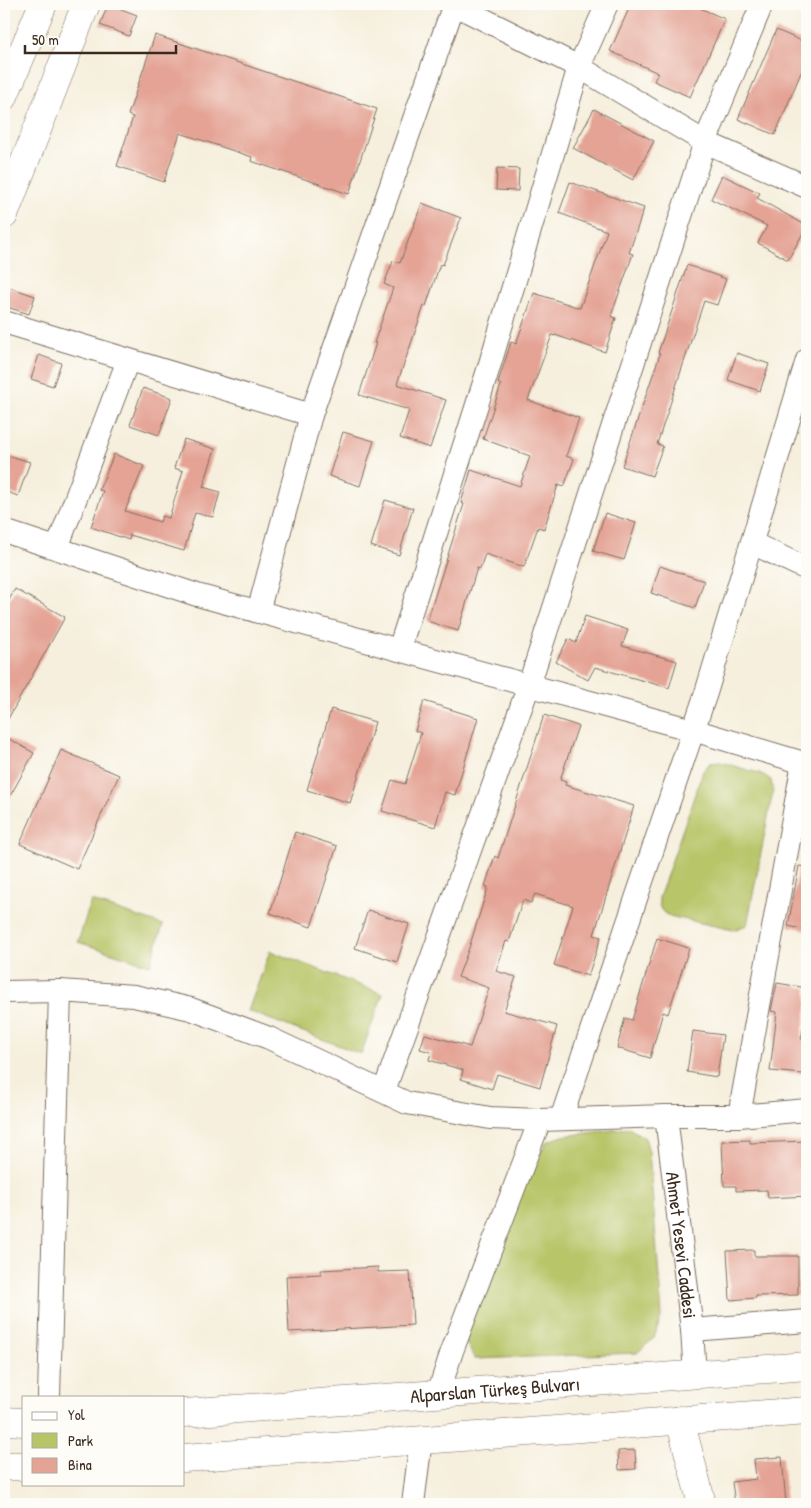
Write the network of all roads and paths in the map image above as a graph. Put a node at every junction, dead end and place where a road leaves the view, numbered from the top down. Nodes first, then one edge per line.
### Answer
1 (42, 4) edge
2 (86, 4) edge
3 (454, 4) edge
4 (607, 4) edge
5 (762, 4) edge
6 (579, 67) junction
7 (4, 96) edge
8 (705, 142) junction
9 (807, 187) edge
10 (4, 216) edge
11 (4, 322) edge
12 (128, 360) junction
13 (806, 372) edge
14 (311, 415) junction
15 (4, 531) edge
16 (752, 543) junction
17 (56, 548) junction
18 (807, 569) edge
19 (258, 612) junction
20 (399, 650) junction
21 (529, 685) junction
22 (693, 730) junction
23 (805, 764) edge
24 (4, 992) edge
25 (60, 992) junction
26 (384, 1092) junction
27 (807, 1110) edge
28 (666, 1116) junction
29 (739, 1116) junction
30 (551, 1119) junction
31 (807, 1321) edge
32 (692, 1330) junction
33 (807, 1366) edge
34 (695, 1376) junction
35 (438, 1394) junction
36 (50, 1396) edge
37 (807, 1411) edge
38 (185, 1413) edge
39 (680, 1420) junction
40 (4, 1421) edge
41 (22, 1422) edge
42 (421, 1440) junction
43 (185, 1458) edge
44 (4, 1466) edge
45 (22, 1466) edge
46 (413, 1504) edge
47 (702, 1504) edge

1 - 7 main road
2 - 10 main road
3 - 6 street
3 - 14 street
4 - 6 street
5 - 8 street
6 - 8 street
6 - 20 street
8 - 9 street
8 - 21 street
11 - 12 street
12 - 14 street
12 - 17 street
13 - 16 street
14 - 19 street
15 - 17 street
16 - 18 street
16 - 22 street
17 - 19 street
19 - 20 street
20 - 21 street
21 - 22 street
21 - 26 street
22 - 23 street
22 - 30 street
23 - 29 street
24 - 25 street
25 - 26 street
25 - 36 street
26 - 30 street
27 - 29 street
28 - 29 street
28 - 30 street
28 - 32 street, Ahmet Yesevi Caddesi
30 - 35 street
31 - 32 street
32 - 34 street, Ahmet Yesevi Caddesi
33 - 34 main road, Alparslan Türkeş Bulvarı
34 - 35 main road, Alparslan Türkeş Bulvarı
35 - 38 main road, Alparslan Türkeş Bulvarı
37 - 39 main road
39 - 42 main road
39 - 47 main road
40 - 41 main road
42 - 43 main road
42 - 46 street
44 - 45 main road

